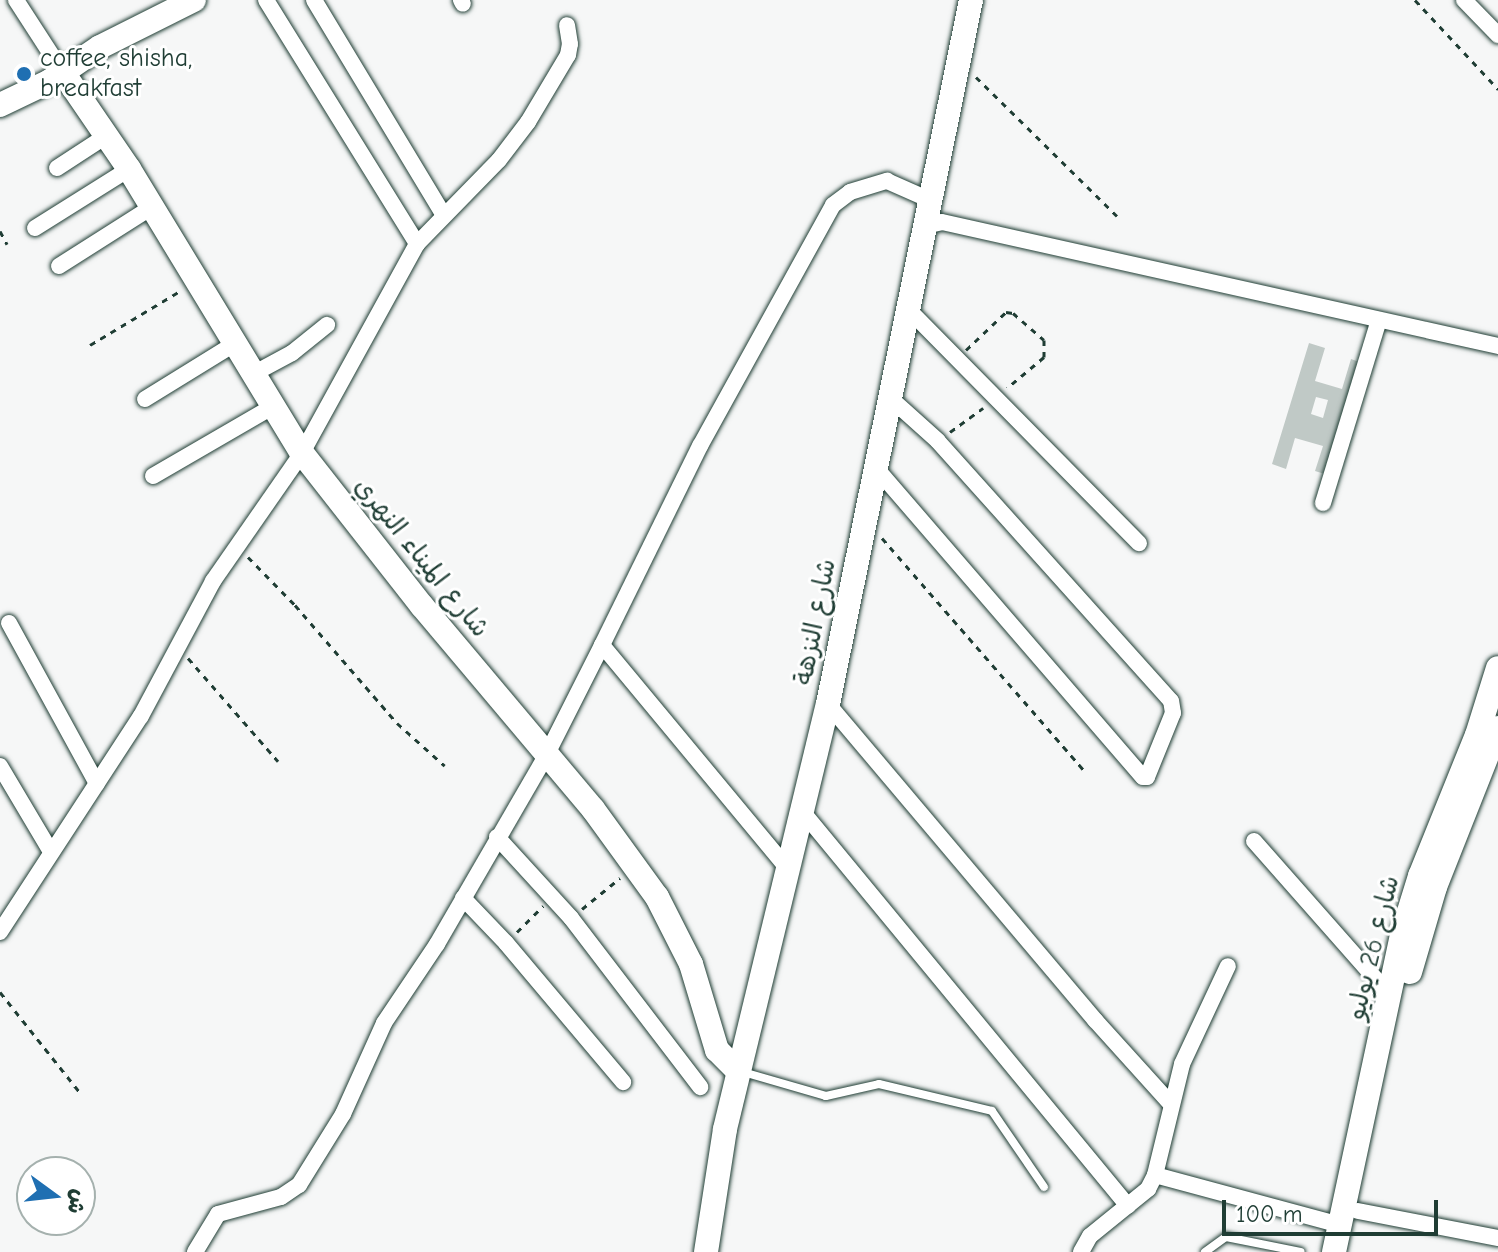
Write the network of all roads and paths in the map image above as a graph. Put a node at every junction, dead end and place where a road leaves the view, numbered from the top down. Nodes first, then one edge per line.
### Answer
1 (16, 0) edge
2 (194, 0) edge
3 (266, 0) edge
4 (314, 0) edge
5 (971, 0) edge
6 (1415, 0) edge
7 (1464, 0) edge
8 (567, 25) dead end
9 (1498, 35) edge
10 (959, 60) junction
11 (62, 71) junction
12 (1498, 89) edge
13 (0, 105) edge
14 (106, 136) junction
15 (57, 168) dead end
16 (129, 169) junction
17 (930, 200) junction
18 (152, 207) junction
19 (443, 214) junction
20 (1117, 216) dead end
21 (925, 226) junction
22 (35, 228) dead end
23 (0, 231) edge
24 (7, 244) dead end
25 (417, 244) junction
26 (59, 266) dead end
27 (196, 281) junction
28 (908, 309) junction
29 (1379, 320) junction
30 (327, 325) dead end
31 (234, 344) junction
32 (90, 345) dead end
33 (1498, 346) edge
34 (959, 357) junction
35 (253, 374) junction
36 (997, 397) junction
37 (890, 398) junction
38 (145, 399) dead end
39 (272, 407) junction
40 (938, 441) junction
41 (302, 453) junction
42 (876, 468) junction
43 (153, 476) dead end
44 (1323, 503) dead end
45 (866, 520) junction
46 (1139, 543) dead end
47 (236, 545) junction
48 (9, 623) dead end
49 (602, 645) junction
50 (177, 646) junction
51 (1498, 668) edge
52 (828, 704) junction
53 (1498, 728) edge
54 (546, 756) junction
55 (278, 761) dead end
56 (0, 766) edge
57 (445, 766) dead end
58 (1084, 770) dead end
59 (97, 784) junction
60 (802, 811) junction
61 (497, 837) junction
62 (1254, 841) dead end
63 (51, 852) junction
64 (635, 866) junction
65 (788, 869) junction
66 (463, 898) junction
67 (552, 898) junction
68 (571, 918) junction
69 (0, 932) edge
70 (506, 943) junction
71 (1228, 966) dead end
72 (0, 992) edge
73 (1389, 994) junction
74 (738, 1071) junction
75 (623, 1082) dead end
76 (700, 1087) dead end
77 (81, 1094) dead end
78 (1171, 1104) junction
79 (1155, 1175) junction
80 (1044, 1187) dead end
81 (1128, 1206) junction
82 (1349, 1218) junction
83 (1498, 1238) edge
84 (195, 1252) edge
85 (706, 1252) edge
86 (1081, 1252) edge
87 (1205, 1252) edge
88 (1301, 1252) edge
89 (1334, 1252) edge
90 (1350, 1252) edge

1 - 11 street
2 - 11 main road
3 - 25 street
4 - 19 street
5 - 10 main road, شارع النزهة
6 - 12 path
7 - 9 street
8 - 19 street
10 - 17 main road, شارع النزهة
10 - 20 path
11 - 13 main road
11 - 14 main road, شارع الميناء النهري
14 - 15 street
14 - 16 main road, شارع الميناء النهري
16 - 18 main road, شارع الميناء النهري
16 - 22 street
17 - 21 main road, شارع النزهة
17 - 49 street
18 - 26 street
18 - 27 main road, شارع الميناء النهري
19 - 25 street
21 - 28 main road, شارع النزهة
21 - 29 street
23 - 24 path
25 - 41 street
27 - 31 main road, شارع الميناء النهري
27 - 32 path
28 - 34 street
28 - 37 main road, شارع النزهة
29 - 33 street
29 - 44 street
30 - 35 street
31 - 35 main road, شارع الميناء النهري
31 - 38 street
34 - 36 street
34 - 36 path
35 - 39 main road, شارع الميناء النهري
36 - 40 path
36 - 46 street
37 - 40 street
37 - 42 main road, شارع النزهة
39 - 41 main road, شارع الميناء النهري
39 - 43 street
40 - 42 street
41 - 47 street
41 - 54 main road, شارع الميناء النهري
42 - 45 main road, شارع النزهة
45 - 52 main road, شارع النزهة
45 - 58 path
47 - 50 street
47 - 57 path
48 - 59 street
49 - 54 street
49 - 65 street
50 - 55 path
50 - 59 street
51 - 73 main road, شارع 26 يوليو
52 - 60 main road, شارع النزهة
52 - 78 street
53 - 82 main road, شارع 26 يوليو
54 - 61 street
54 - 64 main road, شارع الميناء النهري
56 - 63 street
59 - 63 street
60 - 65 main road, شارع النزهة
60 - 81 street
61 - 66 street
61 - 67 street
62 - 73 street
63 - 69 street
64 - 68 path
64 - 74 main road, شارع الميناء النهري
65 - 74 main road, شارع النزهة
66 - 70 street
66 - 84 street
67 - 68 street
67 - 70 path
68 - 76 street
70 - 75 street
71 - 78 street
72 - 77 path
73 - 82 main road, شارع 26 يوليو
74 - 80 lane
74 - 85 main road, شارع النزهة
78 - 79 street
79 - 81 street
79 - 82 street
81 - 86 street
82 - 83 street
82 - 89 main road, شارع 26 يوليو
82 - 90 main road, شارع 26 يوليو
87 - 88 lane

